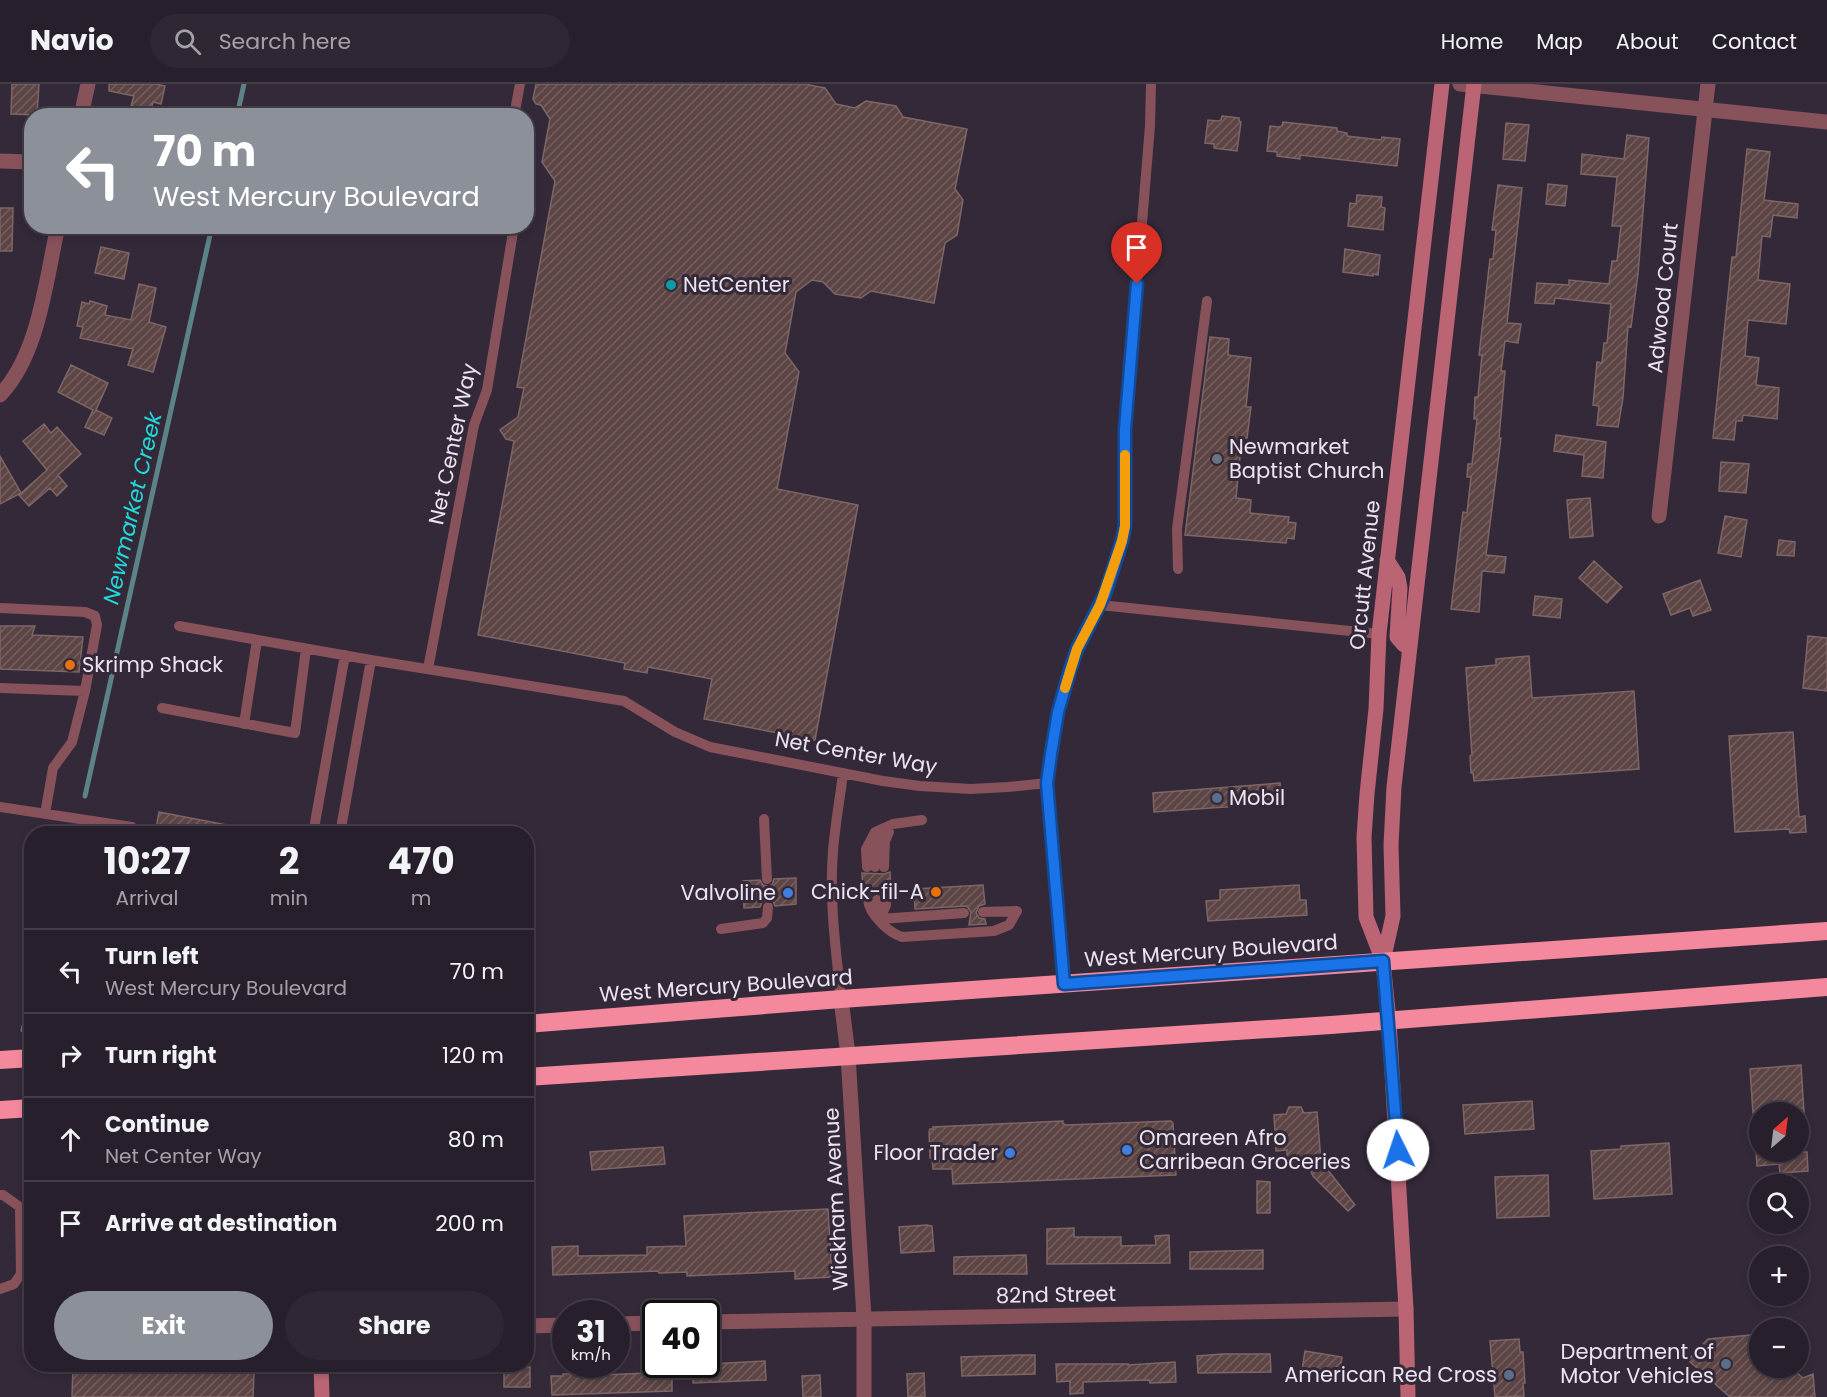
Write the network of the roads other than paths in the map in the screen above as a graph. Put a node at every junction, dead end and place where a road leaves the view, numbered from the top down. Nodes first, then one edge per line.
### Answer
1 (88, 84) edge
2 (520, 84) edge
3 (1151, 84) edge
4 (1442, 84) edge
5 (1469, 84) edge
6 (1708, 84) edge
7 (83, 108) edge
8 (516, 108) edge
9 (1705, 109) junction
10 (1827, 122) edge
11 (0, 161) edge
12 (24, 162) edge
13 (56, 234) edge
14 (513, 234) edge
15 (1207, 301) dead end
16 (0, 395) edge
17 (1659, 516) dead end
18 (1387, 560) junction
19 (1178, 569) dead end
20 (1100, 605) junction
21 (0, 608) edge
22 (178, 626) dead end
23 (1379, 634) junction
24 (257, 640) junction
25 (1410, 646) junction
26 (306, 649) junction
27 (345, 656) junction
28 (371, 660) junction
29 (428, 669) junction
30 (0, 688) edge
31 (85, 692) junction
32 (162, 708) dead end
33 (244, 724) junction
34 (843, 773) junction
35 (1047, 783) junction
36 (0, 807) edge
37 (45, 814) junction
38 (764, 819) dead end
39 (922, 820) dead end
40 (893, 824) junction
41 (125, 826) edge
42 (313, 826) edge
43 (341, 826) edge
44 (767, 879) dead end
45 (768, 907) dead end
46 (983, 912) dead end
47 (964, 913) dead end
48 (879, 919) junction
49 (721, 929) dead end
50 (1827, 931) edge
51 (1383, 961) junction
52 (1064, 984) junction
53 (1827, 987) edge
54 (841, 999) junction
55 (1389, 1021) junction
56 (534, 1023) edge
57 (848, 1055) junction
58 (24, 1058) edge
59 (0, 1060) edge
60 (534, 1076) edge
61 (24, 1108) edge
62 (0, 1110) edge
63 (0, 1195) edge
64 (0, 1289) edge
65 (1406, 1309) junction
66 (864, 1318) junction
67 (720, 1322) edge
68 (552, 1325) edge
69 (534, 1326) edge
70 (321, 1372) edge
71 (322, 1397) edge
72 (864, 1397) edge
73 (1408, 1397) edge

1 - 7 street
2 - 8 lane
3 - 20 lane
4 - 18 main road, Orcutt Avenue
5 - 9 street
5 - 25 main road, Orcutt Avenue
6 - 9 street, Adwood Court
9 - 10 street
9 - 17 street, Adwood Court
11 - 12 street
13 - 16 street
14 - 29 lane, Net Center Way
15 - 19 lane
18 - 23 main road, Orcutt Avenue
18 - 25 main road
20 - 23 lane
20 - 35 lane
21 - 31 lane
22 - 24 lane, Net Center Way
23 - 51 main road, Orcutt Avenue
24 - 26 lane, Net Center Way
24 - 33 lane
25 - 51 main road, Orcutt Avenue
26 - 27 lane, Net Center Way
26 - 33 lane
27 - 28 lane, Net Center Way
27 - 42 lane
28 - 29 lane, Net Center Way
28 - 43 lane
29 - 34 lane, Net Center Way
30 - 31 lane
31 - 37 lane
32 - 33 lane
34 - 35 lane, Net Center Way
34 - 54 lane
35 - 52 lane
36 - 37 lane
37 - 41 lane
38 - 44 lane
39 - 40 lane
40 - 40 lane
45 - 49 lane
46 - 48 lane
47 - 48 lane
48 - 48 lane
50 - 51 highway, West Mercury Boulevard
51 - 52 highway, West Mercury Boulevard
51 - 55 main road, Orcutt Avenue
52 - 54 highway, West Mercury Boulevard
53 - 55 highway
54 - 56 highway, West Mercury Boulevard
54 - 57 street, Wickham Avenue
55 - 57 highway
55 - 65 main road, Orcutt Avenue
57 - 60 highway
57 - 66 street, Wickham Avenue
58 - 59 highway
61 - 62 highway
63 - 64 lane
65 - 66 street, 82nd Street
65 - 73 main road, Orcutt Avenue
66 - 67 street, 82nd Street
66 - 72 street, Wickham Avenue
68 - 69 street
70 - 71 main road

